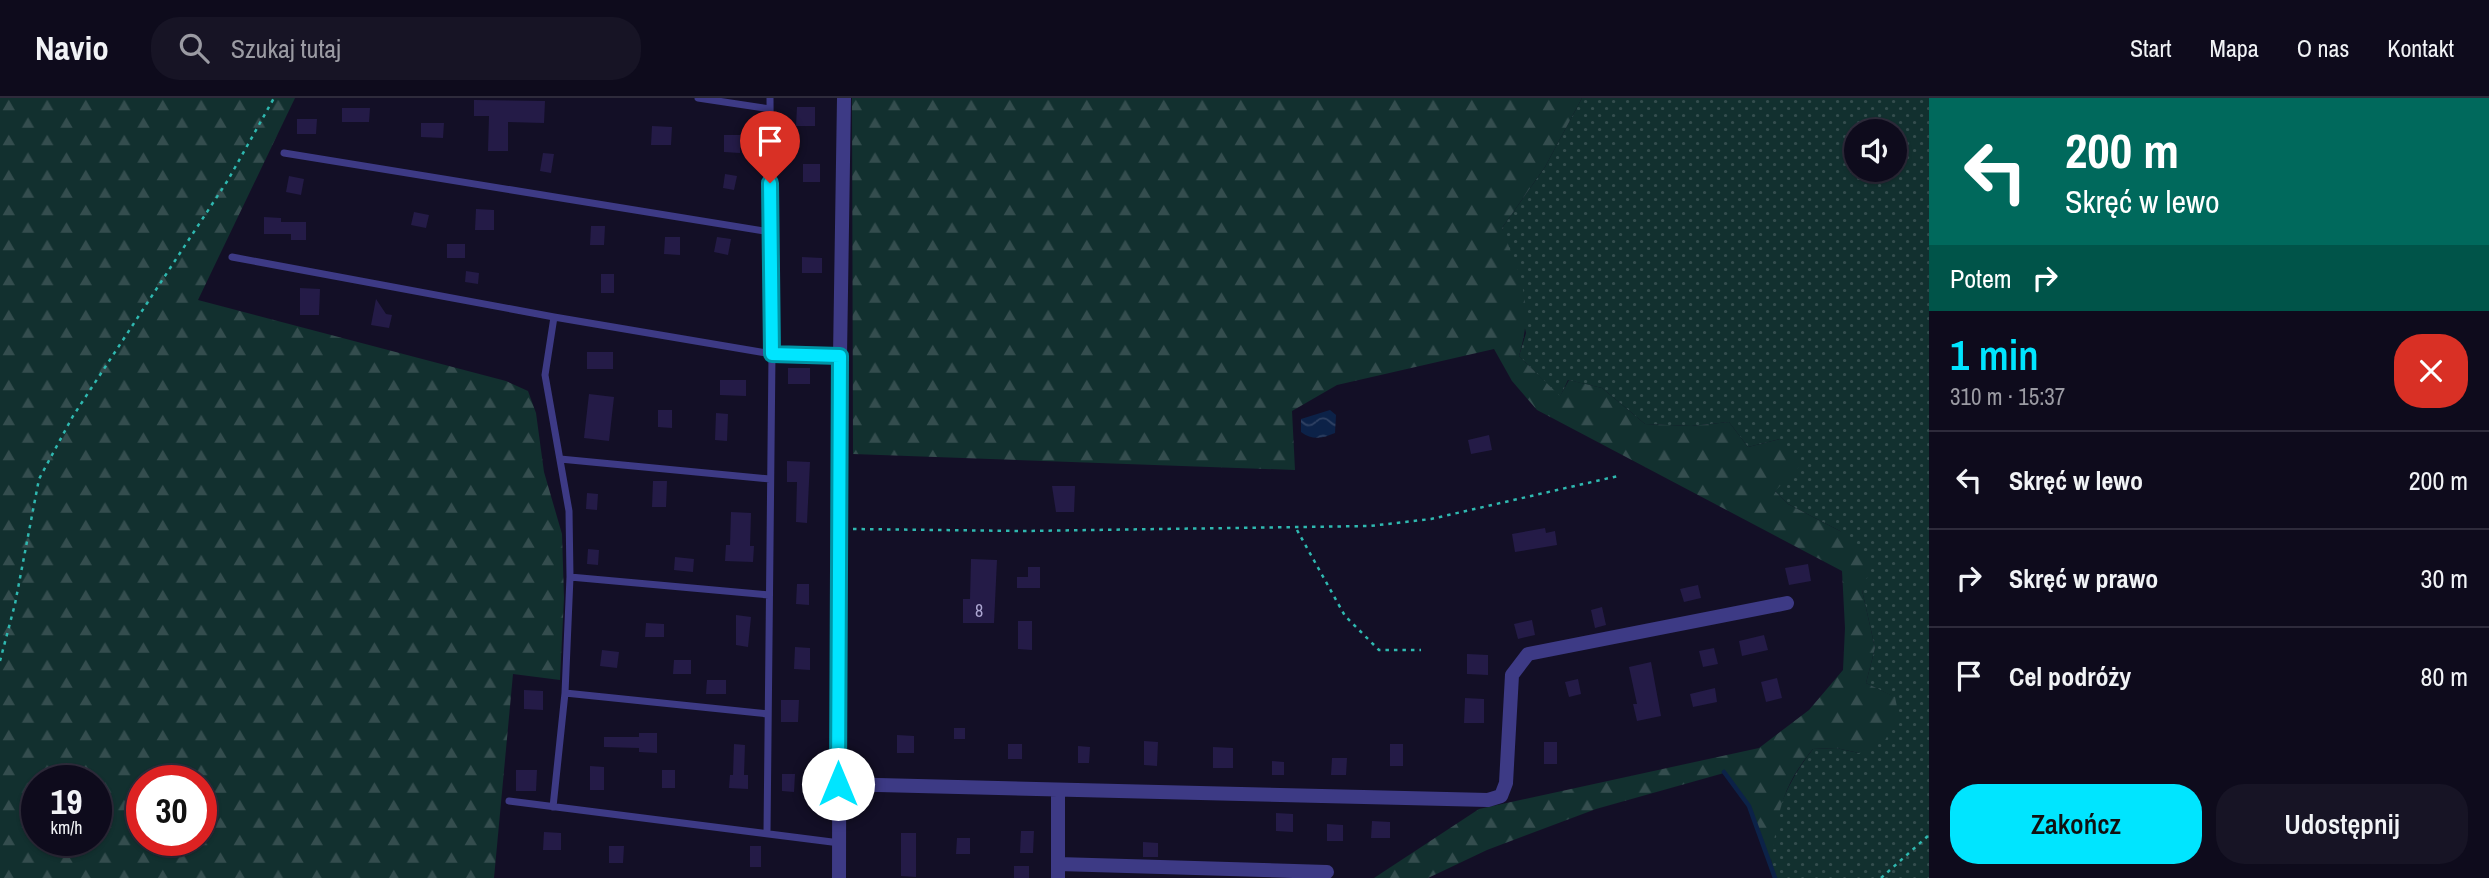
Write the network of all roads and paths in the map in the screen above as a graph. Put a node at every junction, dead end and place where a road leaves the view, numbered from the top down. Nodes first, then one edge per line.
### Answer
1 (274, 98) edge
2 (698, 98) edge
3 (770, 98) edge
4 (844, 98) edge
5 (770, 109) junction
6 (284, 153) dead end
7 (770, 232) junction
8 (232, 257) dead end
9 (554, 317) junction
10 (772, 354) junction
11 (840, 356) junction
12 (560, 459) junction
13 (1618, 476) dead end
14 (770, 479) junction
15 (840, 528) junction
16 (1296, 528) junction
17 (570, 577) junction
18 (769, 595) junction
19 (1787, 603) dead end
20 (1421, 650) dead end
21 (0, 661) edge
22 (565, 693) junction
23 (768, 714) junction
24 (838, 784) junction
25 (1058, 790) junction
26 (509, 801) dead end
27 (553, 807) junction
28 (767, 833) junction
29 (1929, 835) edge
30 (840, 843) junction
31 (1058, 871) edge
32 (1327, 872) dead end
33 (839, 878) edge
34 (1881, 878) edge

1 - 21 path
2 - 5 lane
3 - 5 lane
4 - 11 street
5 - 7 lane
6 - 7 lane
7 - 10 lane
8 - 9 lane
9 - 10 lane
9 - 12 lane
10 - 11 lane
10 - 14 lane
11 - 15 street
12 - 14 lane
12 - 17 lane
13 - 16 path
14 - 18 lane
15 - 16 path
15 - 24 street
16 - 20 path
17 - 18 lane
17 - 22 lane
18 - 23 lane
19 - 25 street
22 - 23 lane
22 - 27 lane
23 - 28 lane
24 - 25 street
24 - 30 street
25 - 31 street
26 - 27 lane
27 - 28 lane
28 - 30 lane
29 - 34 path
30 - 33 street
31 - 32 street

